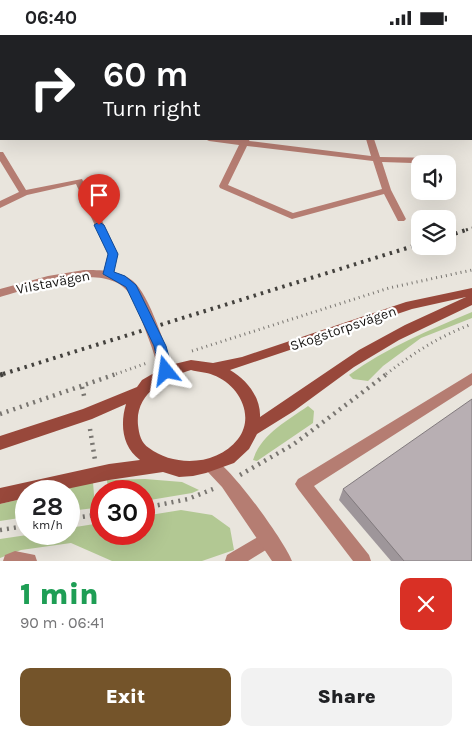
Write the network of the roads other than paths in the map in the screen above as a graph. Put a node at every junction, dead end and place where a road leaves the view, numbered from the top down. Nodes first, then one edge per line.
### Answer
1 (228, 140) edge
2 (370, 140) edge
3 (246, 141) edge
4 (0, 154) edge
5 (377, 159) junction
6 (411, 160) edge
7 (387, 190) junction
8 (24, 193) junction
9 (0, 205) edge
10 (401, 219) dead end
11 (108, 274) junction
12 (472, 292) edge
13 (0, 293) edge
14 (472, 301) edge
15 (165, 365) junction
16 (216, 368) junction
17 (472, 378) edge
18 (139, 393) junction
19 (250, 430) junction
20 (0, 443) edge
21 (164, 465) junction
22 (212, 465) junction
23 (0, 496) edge
24 (268, 539) junction
25 (11, 561) edge
26 (30, 561) edge
27 (233, 561) edge
28 (283, 561) edge
29 (363, 561) edge

1 - 3 lane
2 - 5 lane
3 - 5 lane
3 - 7 lane
4 - 8 lane
5 - 6 lane
5 - 7 lane
7 - 10 lane
8 - 9 lane
8 - 11 lane
11 - 13 street, Vilstavägen
11 - 15 street, Vilstavägen
12 - 16 main road, Skogstorpsvägen
14 - 19 main road, Skogstorpsvägen
15 - 16 main road
15 - 18 main road
16 - 19 main road
17 - 29 lane
18 - 20 main road
18 - 21 main road
19 - 22 main road
21 - 22 main road
21 - 23 main road
22 - 24 street
24 - 27 lane
24 - 28 street
25 - 26 lane

